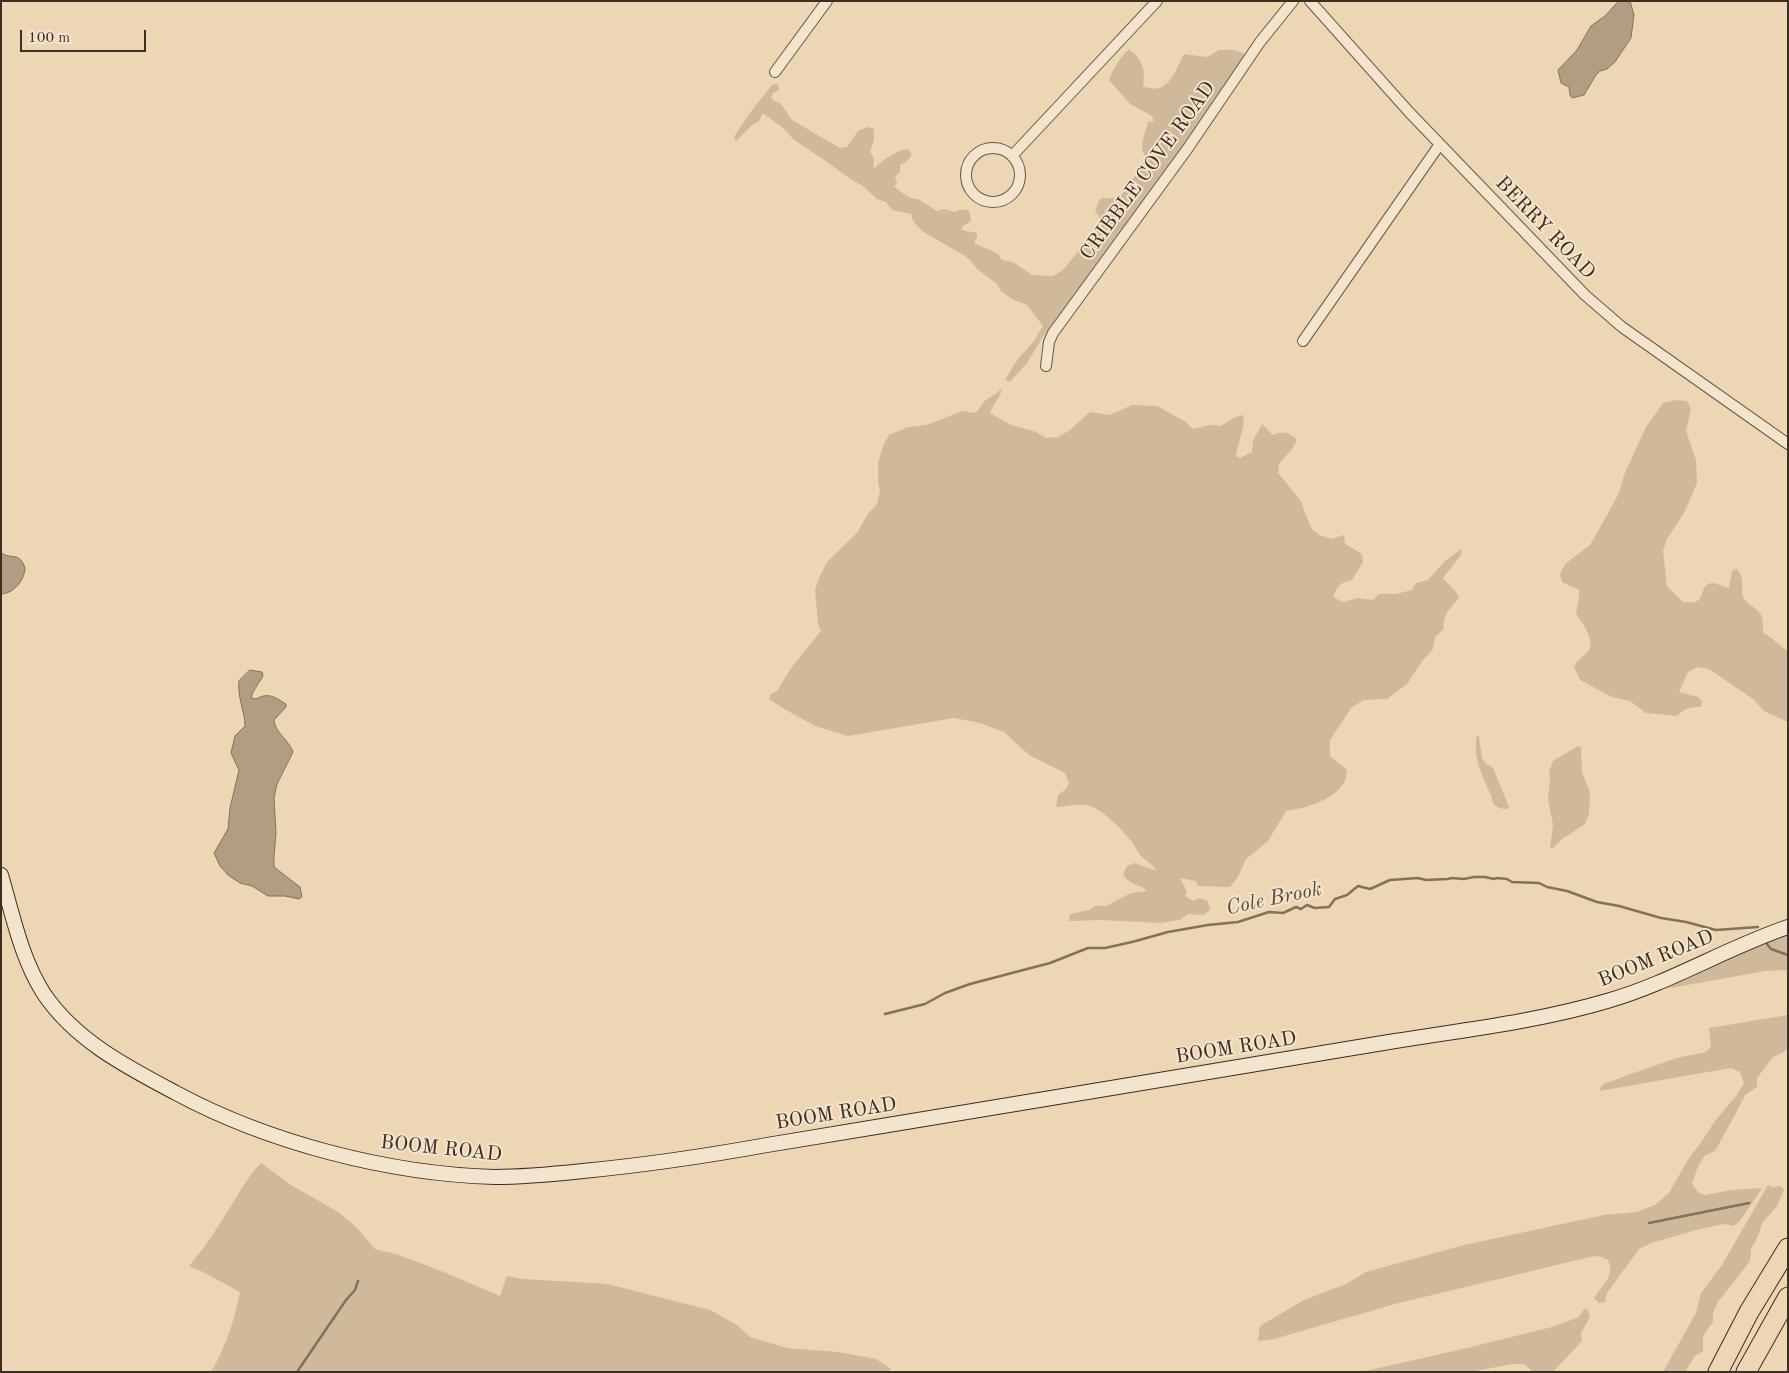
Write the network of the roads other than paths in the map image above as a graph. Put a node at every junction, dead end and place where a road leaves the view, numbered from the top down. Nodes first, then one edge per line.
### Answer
1 (827, 1) edge
2 (1157, 1) edge
3 (1293, 1) edge
4 (1310, 1) edge
5 (775, 72) dead end
6 (1440, 144) junction
7 (1012, 156) junction
8 (1303, 342) dead end
9 (1046, 366) dead end
10 (1788, 444) edge
11 (1, 875) edge
12 (1788, 927) edge
13 (1788, 1248) edge
14 (1788, 1297) edge
15 (1718, 1372) edge
16 (1746, 1372) edge

1 - 5 street
2 - 7 street
3 - 9 street, CRIBBLE COVE ROAD
4 - 6 street, BERRY ROAD
6 - 8 street
6 - 10 street, BERRY ROAD
7 - 7 street
11 - 12 street, BOOM ROAD
13 - 15 highway
14 - 16 highway

